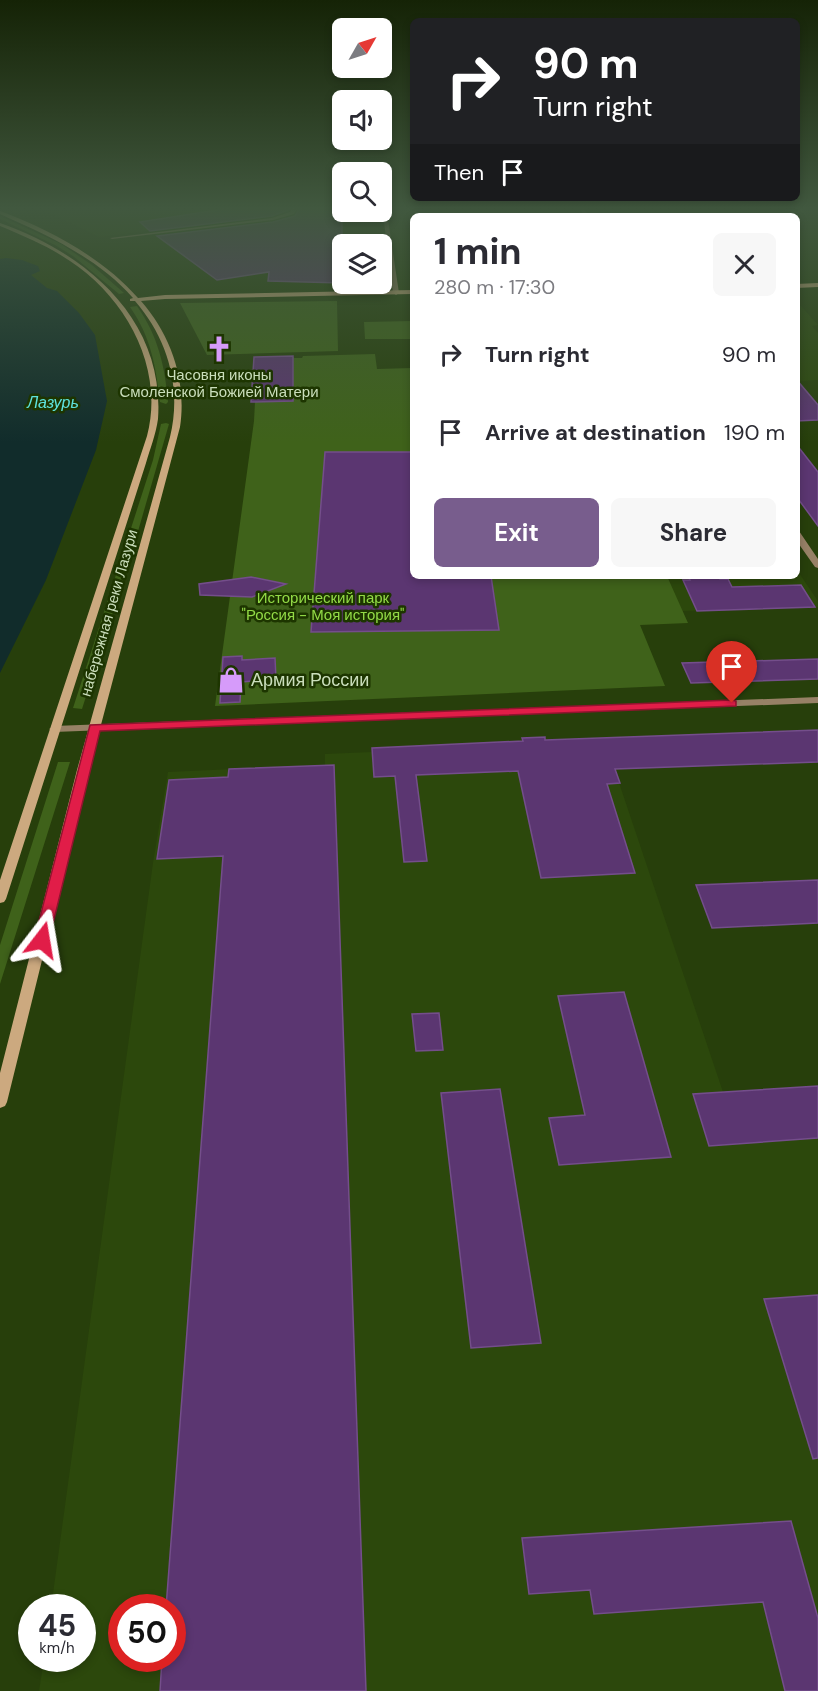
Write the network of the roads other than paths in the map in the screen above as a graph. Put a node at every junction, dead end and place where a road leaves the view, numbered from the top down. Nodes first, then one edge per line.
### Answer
1 (100, 285) edge
2 (122, 285) edge
3 (395, 285) edge
4 (818, 285) edge
5 (800, 286) edge
6 (396, 292) junction
7 (410, 292) edge
8 (139, 300) junction
9 (119, 302) junction
10 (800, 539) edge
11 (818, 565) edge
12 (818, 700) edge
13 (94, 728) junction
14 (54, 729) junction
15 (0, 899) edge
16 (0, 1102) edge

1 - 9 main road, набережная реки Лазури
2 - 8 main road, набережная реки Лазури
3 - 6 street
4 - 5 main road
6 - 7 main road
6 - 8 main road
8 - 9 main road
8 - 13 main road, набережная реки Лазури
9 - 14 main road, набережная реки Лазури
10 - 11 street
12 - 13 street
13 - 14 street
13 - 16 main road, набережная реки Лазури
14 - 15 main road, набережная реки Лазури

